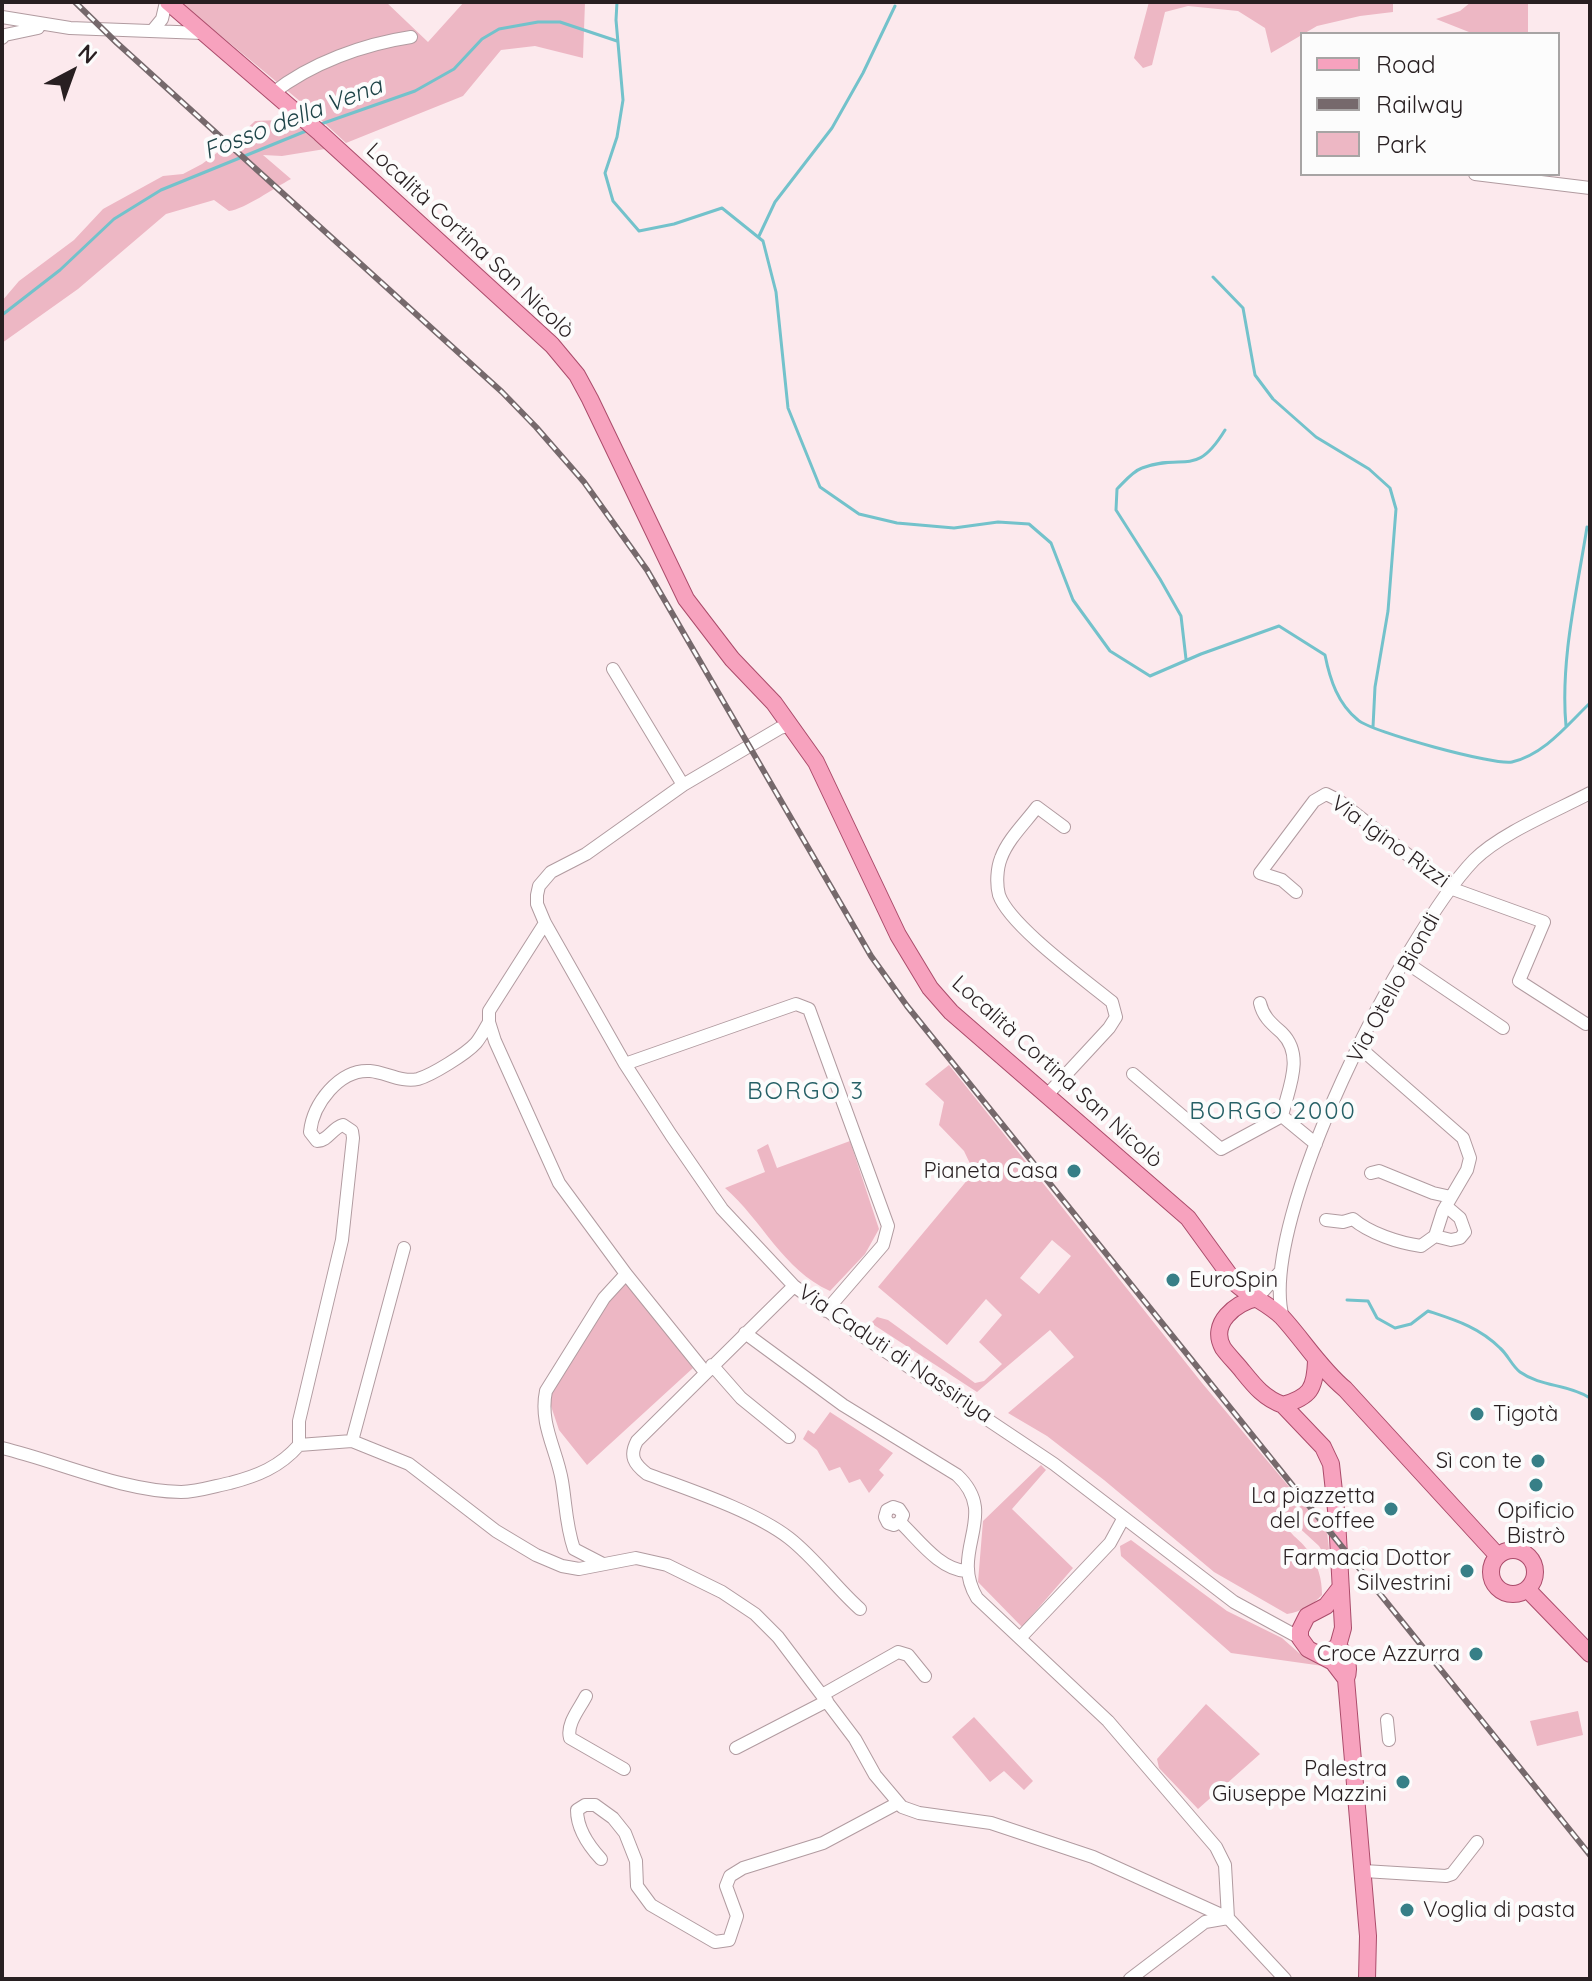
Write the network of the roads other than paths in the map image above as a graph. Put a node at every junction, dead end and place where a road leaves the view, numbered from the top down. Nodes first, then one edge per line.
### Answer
1 (167, 2) edge
2 (2, 17) edge
3 (187, 19) junction
4 (49, 26) junction
5 (150, 31) junction
6 (203, 33) junction
7 (411, 37) dead end
8 (2, 38) edge
9 (273, 93) junction
10 (1491, 176) edge
11 (1590, 188) edge
12 (613, 669) dead end
13 (791, 725) junction
14 (683, 785) junction
15 (1590, 793) edge
16 (1064, 827) dead end
17 (1450, 888) junction
18 (1296, 892) dead end
19 (545, 923) junction
20 (1404, 961) junction
21 (1260, 1003) dead end
22 (489, 1022) junction
23 (1586, 1024) dead end
24 (1503, 1028) dead end
25 (1359, 1047) junction
26 (625, 1064) junction
27 (1133, 1074) dead end
28 (1047, 1095) junction
29 (1282, 1116) junction
30 (1316, 1144) junction
31 (1371, 1173) dead end
32 (1448, 1202) junction
33 (1326, 1220) dead end
34 (1435, 1236) junction
35 (404, 1248) dead end
36 (1223, 1267) junction
37 (1280, 1272) junction
38 (626, 1274) junction
39 (794, 1286) junction
40 (1257, 1298) junction
41 (826, 1311) junction
42 (1283, 1318) junction
43 (1222, 1323) junction
44 (745, 1333) junction
45 (1316, 1361) junction
46 (709, 1368) junction
47 (1345, 1389) junction
48 (1308, 1392) junction
49 (1283, 1405) junction
50 (1311, 1433) junction
51 (789, 1437) dead end
52 (352, 1441) junction
53 (299, 1445) junction
54 (2, 1448) edge
55 (1123, 1519) junction
56 (900, 1522) dead end
57 (1498, 1556) junction
58 (603, 1564) junction
59 (966, 1571) junction
60 (1340, 1588) junction
61 (1527, 1589) junction
62 (860, 1609) dead end
63 (1305, 1624) junction
64 (1342, 1624) junction
65 (1020, 1638) junction
66 (1338, 1646) junction
67 (1320, 1654) junction
68 (1590, 1654) edge
69 (925, 1676) dead end
70 (1346, 1679) junction
71 (586, 1696) dead end
72 (824, 1698) junction
73 (1387, 1720) dead end
74 (1389, 1740) dead end
75 (736, 1748) dead end
76 (624, 1769) dead end
77 (898, 1803) junction
78 (1477, 1842) dead end
79 (601, 1859) dead end
80 (1364, 1871) junction
81 (1228, 1918) junction
82 (1143, 1969) junction
83 (1130, 1979) edge
84 (1154, 1979) edge
85 (1285, 1979) edge
86 (1367, 1979) edge

1 - 3 main road, Località Cortina San Nicolò
1 - 5 street
2 - 4 street
3 - 5 street
3 - 6 main road, Località Cortina San Nicolò
4 - 5 street
4 - 8 street
5 - 6 street
6 - 9 main road, Località Cortina San Nicolò
7 - 9 street
9 - 13 main road, Località Cortina San Nicolò
10 - 11 street
12 - 14 street
13 - 14 street
13 - 28 main road, Località Cortina San Nicolò
14 - 19 street
15 - 17 street, Via Otello Biondi
16 - 28 street
17 - 18 street, Via Igino Rizzi
17 - 20 street, Via Otello Biondi
17 - 23 street, Via Igino Rizzi
19 - 22 street
19 - 26 street, Via Caduti di Nassiriya
20 - 24 street
20 - 25 street, Via Otello Biondi
21 - 29 street
22 - 38 street
22 - 53 street
25 - 30 street, Via Otello Biondi
25 - 32 street
26 - 39 street, Via Caduti di Nassiriya
26 - 41 street
27 - 29 street
28 - 36 main road, Località Cortina San Nicolò
29 - 30 street
30 - 37 street, Via Otello Biondi
31 - 32 street
32 - 34 street
32 - 34 street
33 - 34 street
35 - 52 street
36 - 40 main road, Località Cortina San Nicolò
36 - 43 main road
37 - 40 street, Via Otello Biondi
37 - 42 street, Via Otello Biondi
38 - 46 street
38 - 58 street
39 - 41 street, Via Caduti di Nassiriya
39 - 44 street
40 - 42 main road
40 - 43 main road
41 - 55 street, Via Caduti di Nassiriya
42 - 45 main road
43 - 49 main road
44 - 46 street
44 - 59 street
45 - 47 main road
45 - 48 main road
46 - 51 street
46 - 62 street
47 - 48 main road
47 - 57 main road
48 - 49 main road
48 - 50 main road
49 - 50 main road
50 - 60 main road
52 - 53 street
52 - 58 street
53 - 54 street
55 - 63 street, Via Caduti di Nassiriya
55 - 65 street
56 - 59 street
57 - 61 main road
57 - 61 main road
58 - 72 street
59 - 65 street
60 - 63 main road
60 - 64 main road
61 - 68 main road
63 - 64 main road
63 - 67 main road
64 - 66 main road
65 - 81 street
66 - 67 main road
66 - 70 main road
67 - 70 main road
69 - 72 street
70 - 80 main road
71 - 76 street
72 - 75 street
72 - 77 street
73 - 74 street
77 - 79 street
77 - 81 street
78 - 80 street
80 - 86 main road
81 - 82 street
81 - 85 street
82 - 83 street
82 - 84 street

